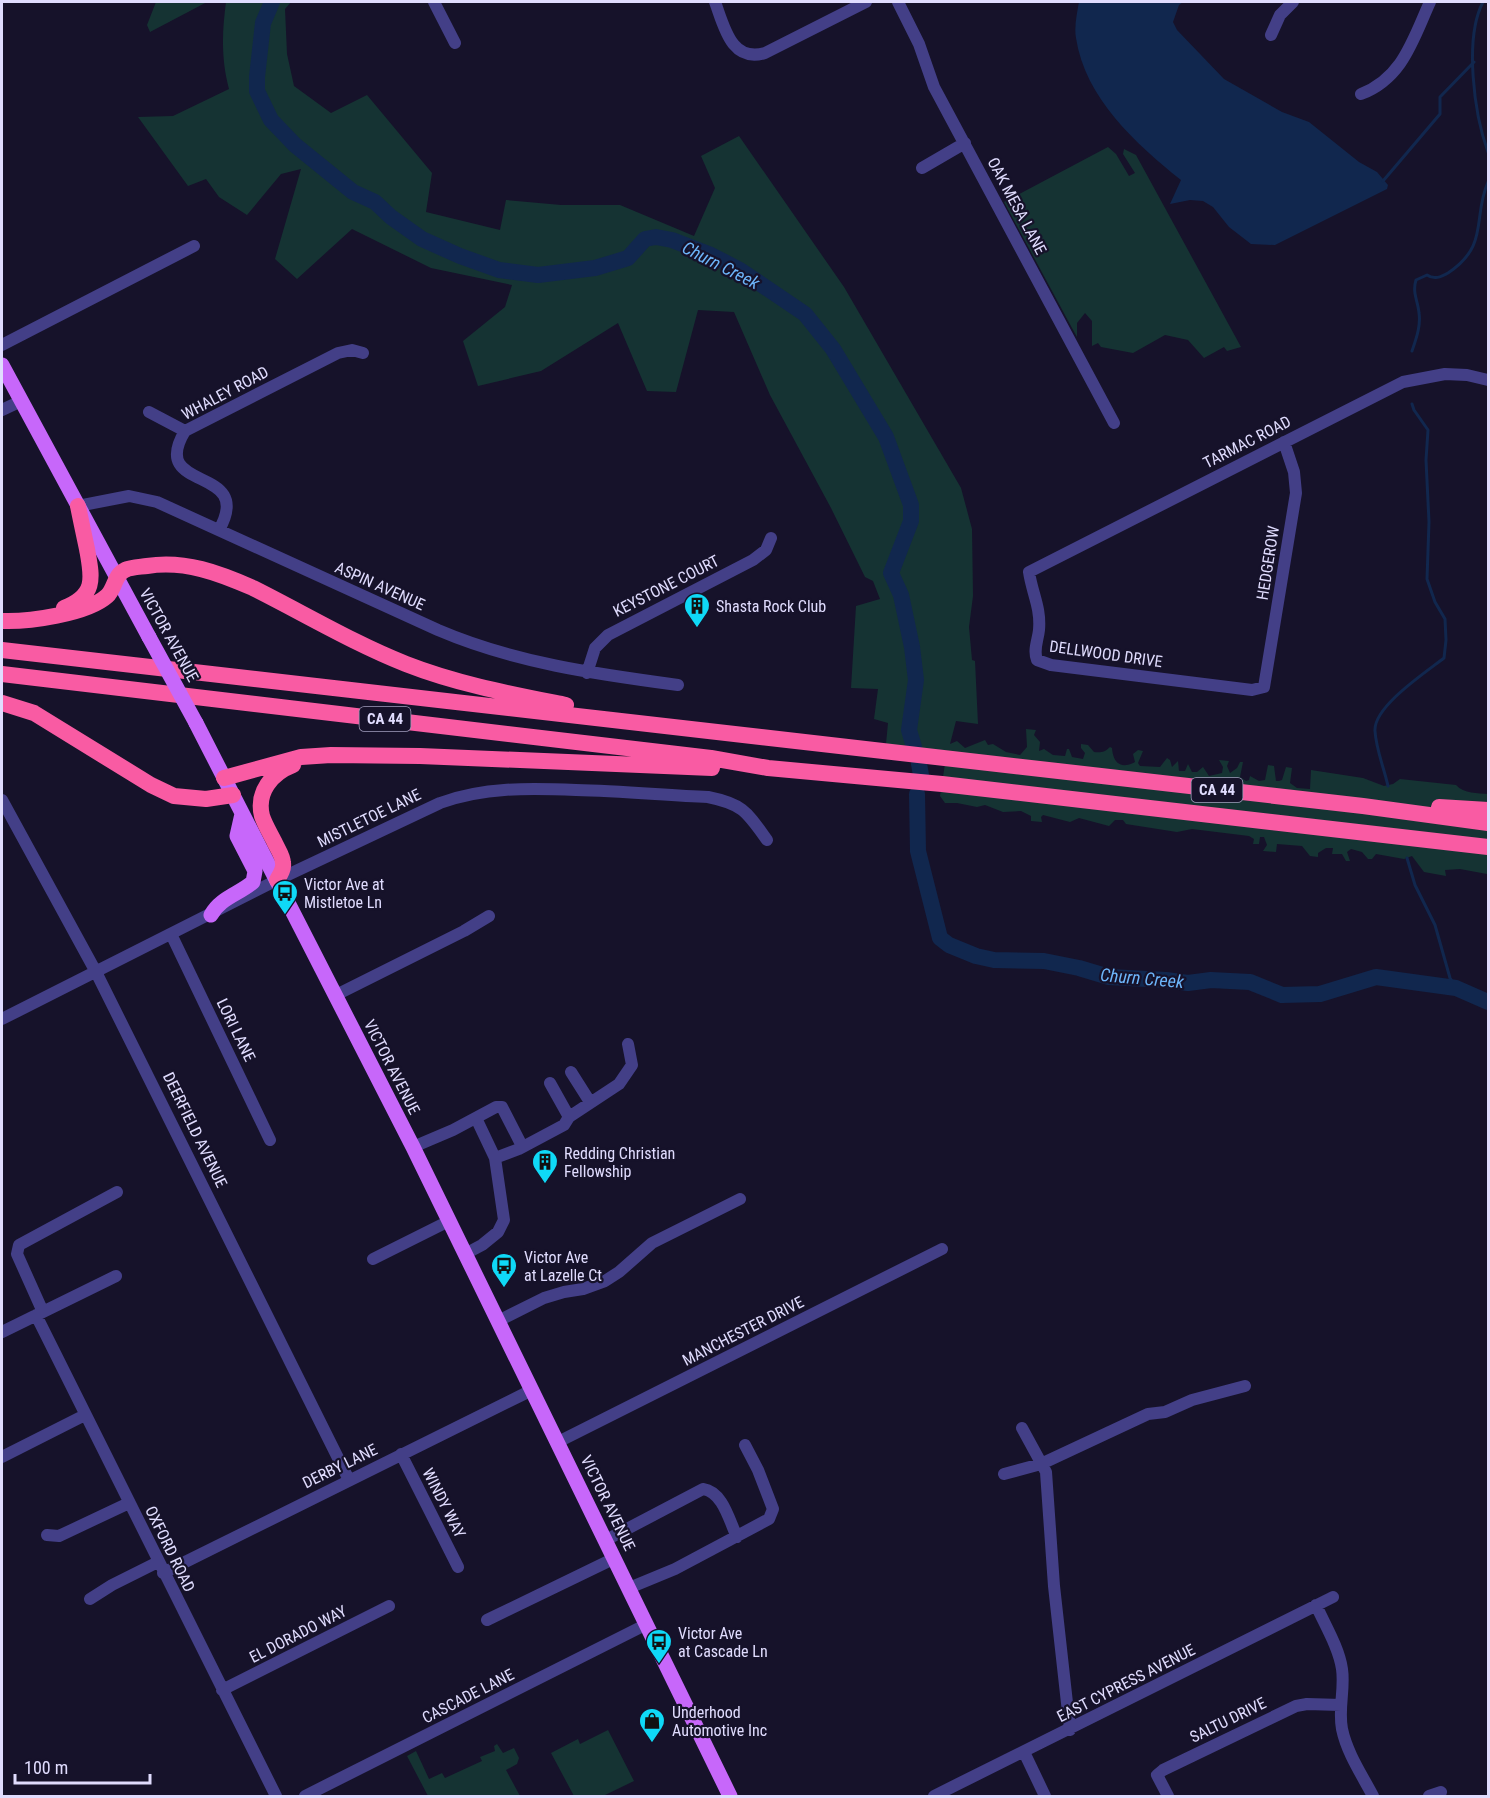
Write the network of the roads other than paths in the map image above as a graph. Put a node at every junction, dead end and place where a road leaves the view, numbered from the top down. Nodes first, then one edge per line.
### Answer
1 (434, 2) edge
2 (716, 2) edge
3 (866, 2) edge
4 (898, 2) edge
5 (1293, 2) edge
6 (1430, 2) edge
7 (1271, 35) dead end
8 (455, 43) dead end
9 (1361, 94) dead end
10 (965, 143) junction
11 (922, 168) dead end
12 (194, 246) dead end
13 (2, 345) edge
14 (363, 353) dead end
15 (2, 365) edge
16 (1488, 380) edge
17 (21, 401) junction
18 (2, 410) edge
19 (149, 412) dead end
20 (1114, 423) dead end
21 (185, 431) junction
22 (1284, 442) junction
23 (78, 506) junction
24 (219, 530) junction
25 (771, 538) dead end
26 (1029, 572) joint
27 (117, 578) junction
28 (2, 616) edge
29 (2, 621) edge
30 (2, 650) edge
31 (587, 673) junction
32 (2, 674) edge
33 (678, 685) dead end
34 (1262, 689) joint
35 (2, 703) edge
36 (626, 722) junction
37 (331, 755) junction
38 (768, 768) junction
39 (224, 778) junction
40 (232, 795) junction
41 (2, 800) edge
42 (1363, 806) junction
43 (1488, 810) edge
44 (242, 814) junction
45 (1488, 823) edge
46 (1414, 839) junction
47 (767, 840) dead end
48 (1488, 847) edge
49 (1488, 858) edge
50 (278, 880) junction
51 (210, 915) junction
52 (489, 916) dead end
53 (171, 934) junction
54 (96, 972) junction
55 (336, 994) junction
56 (2, 1019) edge
57 (628, 1044) dead end
58 (571, 1072) dead end
59 (550, 1083) dead end
60 (590, 1102) junction
61 (569, 1117) junction
62 (476, 1118) junction
63 (270, 1140) dead end
64 (522, 1146) junction
65 (413, 1147) junction
66 (495, 1158) junction
67 (117, 1192) dead end
68 (740, 1199) dead end
69 (449, 1221) junction
70 (942, 1249) dead end
71 (465, 1254) junction
72 (373, 1259) dead end
73 (116, 1276) dead end
74 (39, 1313) junction
75 (498, 1321) junction
76 (2, 1332) edge
77 (1245, 1386) dead end
78 (532, 1390) junction
79 (85, 1415) junction
80 (1022, 1428) dead end
81 (558, 1442) junction
82 (745, 1445) dead end
83 (402, 1454) junction
84 (2, 1457) edge
85 (1041, 1464) junction
86 (1004, 1474) dead end
87 (349, 1480) junction
88 (129, 1503) junction
89 (47, 1535) dead end
90 (737, 1537) junction
91 (606, 1540) junction
92 (615, 1558) junction
93 (161, 1567) junction
94 (458, 1567) dead end
95 (629, 1588) junction
96 (1333, 1597) dead end
97 (90, 1599) dead end
98 (1316, 1605) junction
99 (389, 1606) dead end
100 (487, 1620) dead end
101 (646, 1624) junction
102 (222, 1690) junction
103 (1341, 1705) junction
104 (1070, 1730) junction
105 (1024, 1752) junction
106 (276, 1797) edge
107 (305, 1797) edge
108 (730, 1797) edge
109 (934, 1797) edge
110 (1045, 1797) edge
111 (1168, 1797) edge
112 (1372, 1797) edge

1 - 8 street
2 - 3 street
4 - 10 street, OAK MESA LANE
5 - 7 street
6 - 9 street
10 - 11 street
10 - 20 street, OAK MESA LANE
12 - 13 street
14 - 21 street, WHALEY ROAD
15 - 17 main road, VICTOR AVENUE
16 - 22 street, TARMAC ROAD
17 - 18 street
17 - 23 main road, VICTOR AVENUE
19 - 21 street
21 - 24 street, WHALEY ROAD
22 - 26 street, TARMAC ROAD
22 - 34 street, HEDGEROW
23 - 24 street, ASPIN AVENUE
23 - 27 main road, VICTOR AVENUE
23 - 28 highway
24 - 31 street, ASPIN AVENUE
25 - 31 street, KEYSTONE COURT
26 - 34 street, DELLWOOD DRIVE
27 - 29 highway
27 - 36 highway
27 - 39 main road, VICTOR AVENUE, bridge
30 - 36 highway, CA 44
31 - 33 street, ASPIN AVENUE
32 - 38 highway, CA 44
35 - 40 highway
36 - 42 highway, CA 44
37 - 38 highway
37 - 39 highway
37 - 50 highway
38 - 46 highway, CA 44
39 - 40 main road, VICTOR AVENUE
40 - 44 main road, VICTOR AVENUE
41 - 54 street, DEERFIELD AVENUE
42 - 43 highway
42 - 45 highway, CA 44
44 - 50 main road, VICTOR AVENUE
44 - 51 main road
46 - 48 highway, CA 44
46 - 49 highway
47 - 50 street, MISTLETOE LANE
50 - 51 street, MISTLETOE LANE
50 - 55 main road, VICTOR AVENUE
51 - 53 street, MISTLETOE LANE
52 - 55 street
53 - 54 street, MISTLETOE LANE
53 - 63 street, LORI LANE
54 - 56 street, MISTLETOE LANE
54 - 87 street, DEERFIELD AVENUE
55 - 65 main road, VICTOR AVENUE
57 - 60 street
58 - 60 street
59 - 61 street
60 - 61 street
61 - 64 street
62 - 64 street
62 - 65 street
62 - 66 street
64 - 66 street
65 - 69 main road, VICTOR AVENUE
66 - 71 street
67 - 74 street, OXFORD ROAD
68 - 75 street
69 - 71 main road, VICTOR AVENUE
69 - 72 street
70 - 81 street, MANCHESTER DRIVE
71 - 75 main road, VICTOR AVENUE
73 - 74 street
74 - 76 street
74 - 79 street, OXFORD ROAD
75 - 78 main road, VICTOR AVENUE
77 - 85 street
78 - 81 main road, VICTOR AVENUE
78 - 83 street, DERBY LANE
79 - 84 street
79 - 88 street, OXFORD ROAD
80 - 85 street
81 - 91 main road, VICTOR AVENUE
82 - 90 street
83 - 87 street, DERBY LANE
83 - 94 street, WINDY WAY
85 - 86 street
85 - 104 street
87 - 93 street, DERBY LANE
88 - 89 street
88 - 93 street, OXFORD ROAD
90 - 91 street
90 - 95 street
91 - 92 main road, VICTOR AVENUE
92 - 95 main road, VICTOR AVENUE
92 - 100 street
93 - 97 street, DERBY LANE
93 - 102 street, OXFORD ROAD
95 - 101 main road, VICTOR AVENUE
96 - 98 street, EAST CYPRESS AVENUE
98 - 103 street
98 - 104 street, EAST CYPRESS AVENUE
99 - 102 street, EL DORADO WAY
101 - 107 street, CASCADE LANE
101 - 108 main road, VICTOR AVENUE
102 - 106 street, OXFORD ROAD
103 - 111 street, SALTU DRIVE
103 - 112 street
104 - 105 street, EAST CYPRESS AVENUE
105 - 109 street, EAST CYPRESS AVENUE
105 - 110 street

